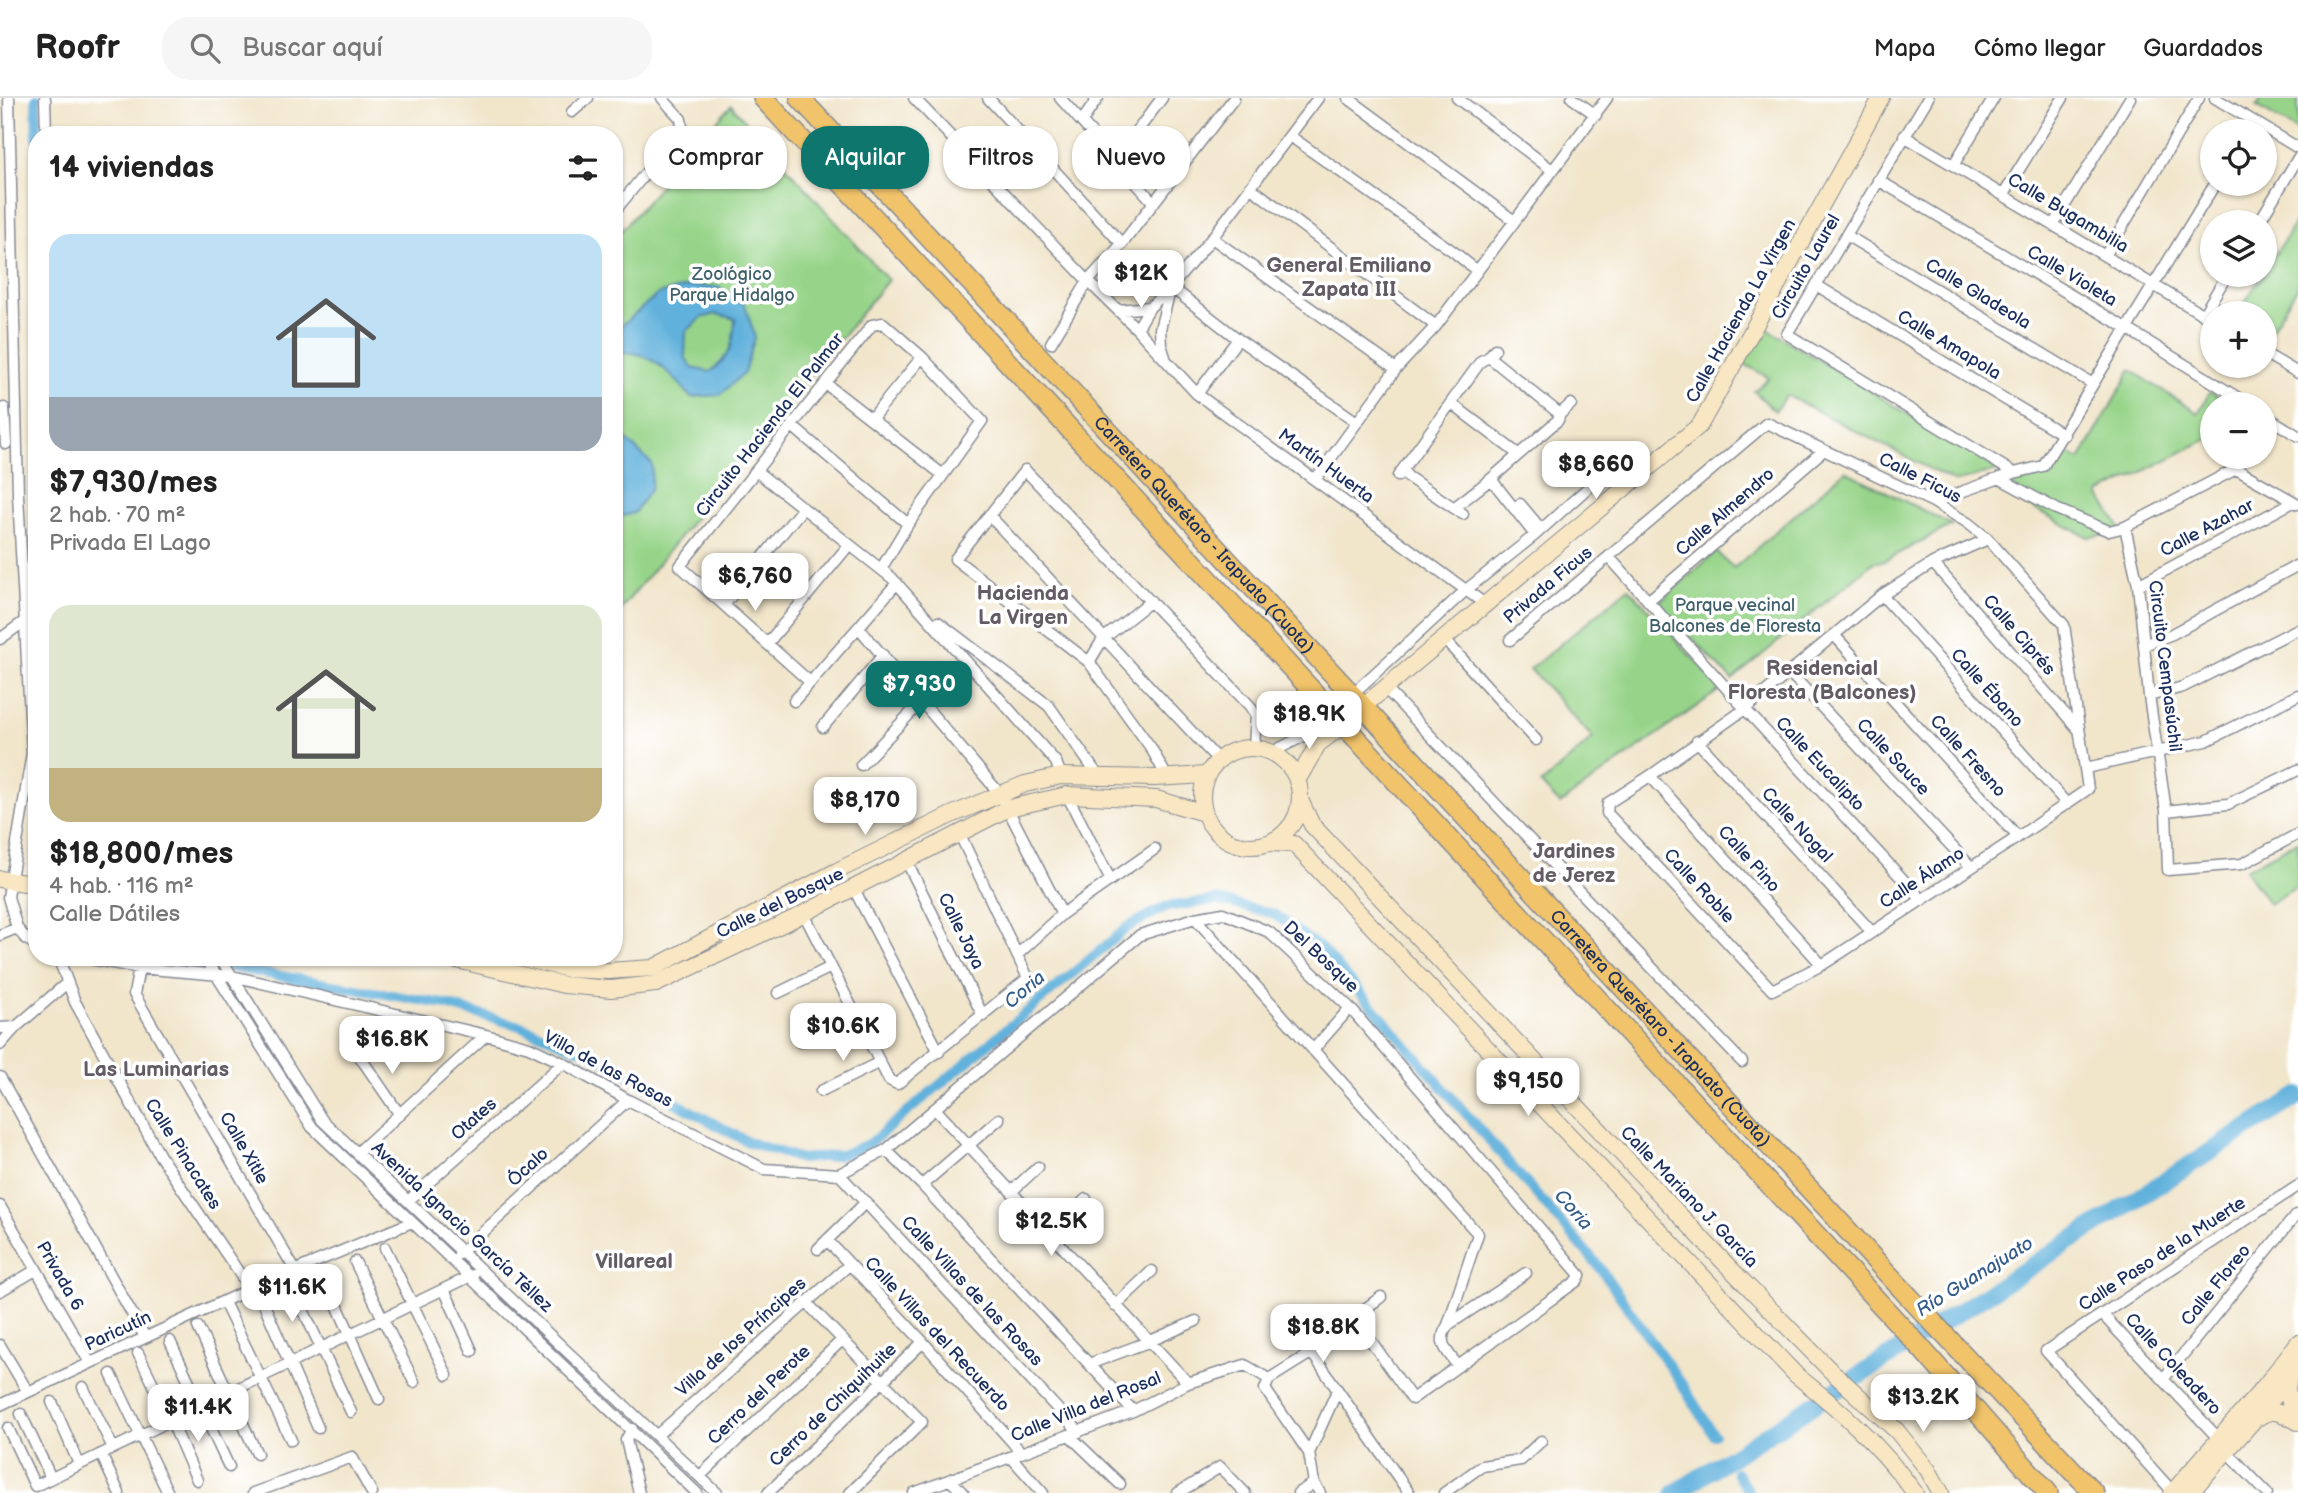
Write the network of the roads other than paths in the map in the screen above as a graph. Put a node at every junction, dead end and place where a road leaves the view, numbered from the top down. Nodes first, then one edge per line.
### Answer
1 (9, 98) edge
2 (45, 98) edge
3 (588, 98) edge
4 (662, 98) edge
5 (763, 98) edge
6 (800, 98) edge
7 (914, 98) edge
8 (988, 98) edge
9 (1060, 98) edge
10 (1098, 98) edge
11 (1162, 98) edge
12 (1234, 98) edge
13 (1318, 98) edge
14 (1348, 98) edge
15 (1457, 98) edge
16 (1572, 98) edge
17 (1607, 98) edge
18 (1881, 98) edge
19 (1928, 98) edge
20 (1994, 98) edge
21 (2063, 98) edge
22 (2130, 98) edge
23 (2199, 98) edge
24 (2215, 98) edge
25 (572, 112) dead end
26 (5, 114) edge
27 (1596, 115) junction
28 (2241, 119) edge
29 (1082, 121) junction
30 (46, 126) edge
31 (1086, 126) edge
32 (1141, 126) edge
33 (1290, 136) junction
34 (1904, 136) junction
35 (2277, 138) edge
36 (2298, 148) edge
37 (2298, 158) edge
38 (1954, 164) junction
39 (1552, 170) junction
40 (1878, 180) junction
41 (1250, 187) junction
42 (1142, 189) edge
43 (2004, 194) junction
44 (2208, 196) edge
45 (623, 201) edge
46 (1153, 202) junction
47 (2266, 210) edge
48 (1513, 220) junction
49 (2053, 225) junction
50 (1846, 234) junction
51 (1212, 238) junction
52 (1122, 244) junction
53 (2105, 256) junction
54 (1477, 271) junction
55 (1088, 281) junction
56 (1816, 285) junction
57 (2152, 285) junction
58 (1171, 286) junction
59 (1150, 307) junction
60 (1118, 310) junction
61 (2200, 313) edge
62 (1436, 326) junction
63 (2126, 328) junction
64 (1137, 329) junction
65 (1238, 339) junction
66 (1051, 343) dead end
67 (922, 357) junction
68 (2277, 359) edge
69 (1167, 363) junction
70 (2296, 368) edge
71 (1396, 369) junction
72 (825, 384) junction
73 (2093, 384) junction
74 (2229, 392) edge
75 (1197, 394) junction
76 (16, 402) junction
77 (1452, 404) junction
78 (1572, 404) dead end
79 (2, 410) edge
80 (1560, 414) junction
81 (872, 418) junction
82 (1357, 422) junction
83 (2277, 423) edge
84 (792, 426) junction
85 (2064, 435) junction
86 (2298, 436) edge
87 (7, 444) edge
88 (1630, 450) dead end
89 (1824, 450) junction
90 (1518, 454) junction
91 (756, 471) junction
92 (2014, 473) junction
93 (943, 475) junction
94 (1494, 477) junction
95 (1999, 478) junction
96 (1315, 480) junction
97 (1933, 502) junction
98 (2295, 503) edge
99 (803, 508) junction
100 (989, 515) junction
101 (908, 524) junction
102 (2125, 527) junction
103 (1538, 532) junction
104 (1989, 539) junction
105 (849, 545) junction
106 (1609, 557) junction
107 (1933, 563) junction
108 (2298, 565) edge
109 (881, 569) junction
110 (897, 583) junction
111 (2138, 585) junction
112 (1466, 590) junction
113 (1882, 595) junction
114 (1151, 601) junction
115 (1648, 601) junction
116 (1485, 604) junction
117 (724, 605) junction
118 (919, 608) junction
119 (25, 621) junction
120 (859, 628) junction
121 (2298, 629) edge
122 (1835, 636) junction
123 (0, 639) edge
124 (1103, 639) junction
125 (1444, 639) junction
126 (1510, 640) dead end
127 (766, 644) junction
128 (2144, 645) junction
129 (883, 655) junction
130 (1088, 662) junction
131 (1789, 671) junction
132 (28, 678) edge
133 (810, 682) junction
134 (1360, 687) dead end
135 (1378, 694) joint
136 (2298, 695) edge
137 (2149, 696) junction
138 (922, 700) junction
139 (794, 701) dead end
140 (1745, 709) junction
141 (1333, 725) joint
142 (823, 727) dead end
143 (2078, 729) junction
144 (1536, 740) dead end
145 (1697, 741) junction
146 (1254, 747) junction
147 (1272, 752) junction
148 (2158, 753) junction
149 (1218, 760) junction
150 (861, 765) dead end
151 (2086, 768) junction
152 (2298, 770) edge
153 (1206, 775) junction
154 (1061, 776) junction
155 (1650, 776) junction
156 (1099, 777) junction
157 (1167, 777) junction
158 (1297, 781) junction
159 (2088, 789) joint
160 (1067, 795) junction
161 (28, 800) edge
162 (1300, 800) junction
163 (1005, 801) junction
164 (2067, 804) junction
165 (2166, 811) junction
166 (1204, 813) junction
167 (2298, 834) edge
168 (960, 835) junction
169 (2018, 837) junction
170 (1267, 844) junction
171 (1155, 849) dead end
172 (907, 862) junction
173 (1971, 867) junction
174 (1110, 879) junction
175 (21, 883) edge
176 (854, 889) junction
177 (1922, 900) junction
178 (804, 914) junction
179 (1062, 914) junction
180 (1195, 918) junction
181 (17, 928) junction
182 (1871, 931) junction
183 (0, 935) edge
184 (28, 940) edge
185 (1018, 954) junction
186 (1822, 965) junction
187 (61, 966) edge
188 (128, 966) edge
189 (186, 966) edge
190 (211, 966) edge
191 (213, 966) edge
192 (225, 966) edge
193 (483, 966) edge
194 (559, 966) edge
195 (831, 967) junction
196 (139, 968) junction
197 (229, 972) junction
198 (67, 983) junction
199 (1772, 990) joint
200 (778, 993) dead end
201 (1350, 1008) junction
202 (855, 1016) junction
203 (983, 1016) junction
204 (16, 1027) junction
205 (0, 1028) edge
206 (486, 1035) junction
207 (800, 1042) dead end
208 (0, 1045) edge
209 (1313, 1050) junction
210 (939, 1052) junction
211 (358, 1054) dead end
212 (880, 1062) junction
213 (1742, 1062) dead end
214 (563, 1063) junction
215 (0, 1077) edge
216 (821, 1091) dead end
217 (628, 1100) junction
218 (936, 1110) junction
219 (400, 1115) junction
220 (999, 1119) dead end
221 (970, 1144) junction
222 (887, 1150) junction
223 (357, 1153) junction
224 (1038, 1167) dead end
225 (839, 1174) junction
226 (922, 1185) junction
227 (2298, 1186) edge
228 (1012, 1191) junction
229 (2279, 1198) junction
230 (1086, 1199) dead end
231 (408, 1201) junction
232 (866, 1202) junction
233 (0, 1206) edge
234 (2297, 1215) edge
235 (412, 1222) junction
236 (1050, 1233) junction
237 (827, 1240) junction
238 (385, 1248) dead end
239 (818, 1249) dead end
240 (462, 1251) junction
241 (452, 1261) junction
242 (355, 1262) dead end
243 (849, 1265) junction
244 (36, 1270) junction
245 (295, 1270) junction
246 (482, 1271) junction
247 (1152, 1271) dead end
248 (1526, 1273) dead end
249 (469, 1277) junction
250 (325, 1278) dead end
251 (292, 1286) dead end
252 (250, 1289) junction
253 (444, 1289) junction
254 (0, 1291) edge
255 (1381, 1297) dead end
256 (223, 1302) junction
257 (263, 1302) dead end
258 (806, 1302) junction
259 (413, 1304) junction
260 (1115, 1306) junction
261 (2102, 1314) junction
262 (1354, 1317) junction
263 (383, 1319) junction
264 (1196, 1321) dead end
265 (1448, 1325) junction
266 (198, 1327) dead end
267 (351, 1334) junction
268 (145, 1337) junction
269 (553, 1337) junction
270 (842, 1340) junction
271 (170, 1341) dead end
272 (923, 1342) junction
273 (1148, 1342) junction
274 (2298, 1343) edge
275 (0, 1345) edge
276 (544, 1345) junction
277 (321, 1348) junction
278 (472, 1350) dead end
279 (138, 1353) dead end
280 (1312, 1353) junction
281 (90, 1363) junction
282 (290, 1363) junction
283 (1089, 1364) junction
284 (1458, 1366) junction
285 (2293, 1371) edge
286 (111, 1374) dead end
287 (447, 1376) dead end
288 (260, 1378) junction
289 (2164, 1378) junction
290 (884, 1381) junction
291 (414, 1382) dead end
292 (1188, 1383) junction
293 (1267, 1384) junction
294 (83, 1387) dead end
295 (1338, 1391) junction
296 (28, 1392) junction
297 (230, 1392) junction
298 (2269, 1392) junction
299 (379, 1399) dead end
300 (52, 1402) dead end
301 (0, 1405) edge
302 (201, 1406) junction
303 (1133, 1411) junction
304 (351, 1412) dead end
305 (21, 1414) dead end
306 (171, 1420) junction
307 (2296, 1420) edge
308 (2251, 1423) junction
309 (8, 1427) dead end
310 (318, 1427) dead end
311 (632, 1429) junction
312 (1074, 1433) junction
313 (141, 1435) junction
314 (657, 1435) junction
315 (291, 1440) dead end
316 (1541, 1441) dead end
317 (2222, 1444) junction
318 (113, 1448) junction
319 (1021, 1452) junction
320 (1309, 1453) junction
321 (102, 1454) junction
322 (257, 1454) dead end
323 (1010, 1457) junction
324 (79, 1464) junction
325 (229, 1467) dead end
326 (700, 1476) junction
327 (197, 1480) dead end
328 (951, 1481) junction
329 (44, 1482) junction
330 (1120, 1484) dead end
331 (1317, 1488) edge
332 (50, 1493) edge
333 (119, 1493) edge
334 (168, 1493) edge
335 (253, 1493) edge
336 (372, 1493) edge
337 (639, 1493) edge
338 (697, 1493) edge
339 (717, 1493) edge
340 (768, 1493) edge
341 (850, 1493) edge
342 (914, 1493) edge
343 (963, 1493) edge
344 (1043, 1493) edge
345 (1179, 1493) edge
346 (1245, 1493) edge
347 (1298, 1493) edge
348 (1409, 1493) edge
349 (1444, 1493) edge
350 (1915, 1493) edge
351 (1941, 1493) edge
352 (2048, 1493) edge
353 (2094, 1493) edge
354 (2178, 1493) edge
355 (2267, 1493) edge

1 - 26 street
2 - 30 street
3 - 25 street
4 - 45 street
5 - 352 highway, Carretera Querétaro - Irapuato (Cuota)
6 - 353 highway, Carretera Querétaro - Irapuato (Cuota)
7 - 55 street
8 - 52 street
9 - 29 street
10 - 29 street
11 - 32 street
12 - 46 street
13 - 33 street
14 - 48 street
15 - 39 street
16 - 27 street
17 - 27 street
18 - 116 street, Calle Hacienda La Virgen
19 - 34 street, Circuito Laurel
20 - 38 street
21 - 43 street
22 - 49 street
23 - 53 street
24 - 28 street
26 - 76 street
27 - 39 street
29 - 31 street
33 - 41 street
33 - 54 street
34 - 38 street, Calle Bugambilia
34 - 40 street, Circuito Laurel
35 - 36 street
37 - 47 street
38 - 43 street, Calle Bugambilia
39 - 48 street
40 - 50 street, Circuito Laurel
40 - 63 street, Calle Violeta
41 - 51 street
41 - 62 street
42 - 46 street
43 - 49 street, Calle Bugambilia
44 - 57 street
46 - 52 street
48 - 54 street
49 - 53 street, Calle Bugambilia
50 - 56 street, Circuito Laurel
50 - 73 street, Calle Gladeola
51 - 58 street
51 - 71 street
52 - 55 street
53 - 57 street, Calle Bugambilia
54 - 62 street
55 - 60 street
55 - 66 street
56 - 85 street, Calle Amapola
56 - 92 street, Circuito Laurel
57 - 61 street, Calle Bugambilia
57 - 63 street
58 - 59 street
58 - 65 street
58 - 69 street, Martín Huerta
59 - 60 street
59 - 64 street
60 - 64 street
62 - 71 street
63 - 73 street
63 - 74 street, Calle Violeta
64 - 69 street
65 - 75 street
65 - 82 street
67 - 72 street, Circuito Hacienda El Palmar
67 - 81 street
67 - 93 street, Circuito Hacienda El Palmar
68 - 70 street
69 - 75 street, Martín Huerta
71 - 82 street
72 - 81 street
72 - 84 street, Circuito Hacienda El Palmar
73 - 85 street
75 - 96 street, Martín Huerta
76 - 79 street
76 - 87 street
77 - 80 street
77 - 90 street
77 - 94 street
78 - 80 street
79 - 87 street
80 - 90 street
81 - 93 street
82 - 96 street
83 - 86 street
84 - 91 street, Circuito Hacienda El Palmar
84 - 101 street
85 - 92 street
87 - 119 street
88 - 103 street
89 - 97 street, Calle Ficus
89 - 106 street, Calle Ficus
89 - 115 street, Calle Almendro
90 - 94 street
91 - 99 street
91 - 117 street, Circuito Hacienda El Palmar
92 - 95 street
93 - 101 street, Circuito Hacienda El Palmar
94 - 103 street
95 - 97 street
95 - 102 street
96 - 112 street, Martín Huerta
97 - 104 street, Calle Ficus
98 - 102 street
98 - 111 street, Calle Azahar
99 - 105 street
99 - 117 street
100 - 114 street
100 - 124 street
100 - 130 street
101 - 109 street, Circuito Hacienda El Palmar
102 - 111 street, Circuito Cempasúchil
103 - 112 street
104 - 107 street
104 - 143 street, Calle Ficus
105 - 109 street
105 - 127 street
106 - 115 street, Calle Eucalipto
106 - 126 street, Privada Ficus
107 - 113 street
107 - 143 street, Calle Ciprés
108 - 128 street
109 - 110 street
110 - 118 street
110 - 120 street
111 - 128 street, Circuito Cempasúchil
112 - 116 street, Martín Huerta
112 - 134 street
113 - 122 street
113 - 164 street, Calle Ébano
114 - 124 street
114 - 146 street
115 - 140 street, Calle Eucalipto
116 - 125 street, Calle Hacienda La Virgen
117 - 127 street, Circuito Hacienda El Palmar
118 - 154 street
118 - 156 street
119 - 123 street
119 - 132 street
120 - 129 street
120 - 133 street
121 - 137 street
122 - 131 street
122 - 169 street, Calle Fresno
124 - 130 street
124 - 149 street
125 - 135 street, Calle Hacienda La Virgen
125 - 144 street
127 - 133 street, Circuito Hacienda El Palmar
128 - 137 street, Circuito Cempasúchil
129 - 138 street
129 - 142 street
130 - 157 street
131 - 140 street
131 - 173 street, Calle Sauce
133 - 139 street
135 - 213 street
136 - 148 street
137 - 148 street, Circuito Cempasúchil
138 - 150 street
138 - 163 street
140 - 145 street
140 - 177 street, Calle Eucalipto
141 - 147 street
141 - 158 street
143 - 151 street, Calle Ficus
145 - 155 street
145 - 182 street, Calle Nogal
146 - 147 street
146 - 149 street
147 - 158 street
148 - 151 street
148 - 165 street, Circuito Cempasúchil
149 - 153 street
151 - 159 street, Calle Ficus
152 - 165 street
153 - 157 street, Calle del Bosque
153 - 166 street
154 - 156 street, Calle del Bosque
154 - 163 street, Calle del Bosque
155 - 186 street, Calle Pino
155 - 199 street, Calle Roble
156 - 157 street, Calle del Bosque
158 - 162 street
159 - 164 street, Calle Álamo
160 - 163 street, Calle del Bosque
160 - 166 street, Calle del Bosque
160 - 174 street
161 - 175 street
162 - 170 street
162 - 351 street, Calle Mariano J. García
163 - 168 street, Calle del Bosque
163 - 179 street
163 - 194 street, Calle del Bosque
164 - 169 street, Calle Álamo
165 - 167 street, Circuito Cempasúchil
166 - 170 street
168 - 172 street, Calle del Bosque
168 - 185 street
169 - 173 street, Calle Álamo
170 - 350 street
171 - 174 street
172 - 176 street, Calle del Bosque
172 - 203 street, Calle Joya
173 - 177 street, Calle Álamo
174 - 179 street
175 - 181 street
176 - 178 street, Calle del Bosque
176 - 210 street
177 - 182 street, Calle Álamo
178 - 193 street, Calle del Bosque
178 - 195 street
179 - 185 street
180 - 201 street, Del Bosque
180 - 209 street
180 - 218 street, Del Bosque
181 - 183 street
181 - 184 street
182 - 186 street, Calle Álamo
185 - 203 street
186 - 199 street, Calle Álamo
187 - 198 street, Calle Pinacates
188 - 196 street, Villa de las Rosas
189 - 196 street, Villa de las Rosas
190 - 235 street, Avenida Ignacio García Téllez
191 - 197 street, Villa de las Rosas
192 - 197 street, Avenida Ignacio García Téllez
195 - 200 street
195 - 202 street
196 - 245 street, Calle Xitle
197 - 206 street, Villa de las Rosas
197 - 223 street, Avenida Ignacio García Téllez
198 - 204 street
198 - 252 street, Calle Pinacates
201 - 209 street
201 - 284 street, Del Bosque
202 - 207 street
202 - 212 street
203 - 210 street
204 - 205 street
204 - 208 street
206 - 214 street, Villa de las Rosas
206 - 219 street
209 - 265 street
210 - 212 street
211 - 219 street
212 - 216 street
214 - 217 street, Villa de las Rosas
214 - 231 street, Otates
215 - 268 street
217 - 225 street, Villa de las Rosas
217 - 240 street, Ócalo
218 - 221 street
218 - 222 street, Del Bosque
219 - 223 street
220 - 221 street
221 - 226 street
221 - 228 street
222 - 225 street, Del Bosque
222 - 226 street
223 - 231 street, Avenida Ignacio García Téllez
224 - 228 street
225 - 232 street, Calle Villas de las Rosas
226 - 283 street
227 - 229 street, Calle Paso de la Muerte
228 - 236 street
229 - 234 street
229 - 261 street, Calle Paso de la Muerte
230 - 236 street
231 - 240 street, Avenida Ignacio García Téllez
232 - 237 street
232 - 312 street, Calle Villas de las Rosas
233 - 244 street, Privada 6
234 - 289 street, Calle Floreo
235 - 241 street, Avenida Ignacio García Téllez
235 - 245 street, Paricutín
236 - 260 street
237 - 239 street
237 - 243 street, Calle Villas del Recuerdo
238 - 259 street
240 - 241 street, Ócalo
240 - 246 street, Avenida Ignacio García Téllez
241 - 249 street, Avenida Ignacio García Téllez
242 - 263 street
243 - 258 street, Villa de los Príncipes
243 - 272 street, Calle Villas del Recuerdo
244 - 254 street
244 - 281 street, Privada 6
245 - 252 street, Paricutín
246 - 249 street
246 - 269 street, Avenida Ignacio García Téllez
247 - 260 street
248 - 265 street
249 - 253 street
249 - 276 street, Avenida Ignacio García Téllez
250 - 267 street
251 - 277 street
252 - 256 street, Paricutín
253 - 259 street
253 - 278 street
255 - 262 street
256 - 268 street, Paricutín
256 - 288 street
257 - 282 street
258 - 270 street
258 - 314 street, Villa de los Príncipes
259 - 263 street
259 - 287 street
260 - 273 street
261 - 289 street, Calle Coleadero
261 - 354 street, Calle Paso de la Muerte
262 - 280 street
262 - 284 street
263 - 267 street
263 - 291 street
264 - 273 street
265 - 284 street
266 - 297 street
267 - 277 street
267 - 299 street
268 - 281 street, Paricutín
269 - 276 street
269 - 314 street, Avenida Ignacio García Téllez
270 - 290 street
270 - 326 street, Cerro del Perote
271 - 302 street
272 - 290 street, Cerro de Chiquihuite
272 - 319 street, Calle Villas del Recuerdo
273 - 283 street
273 - 292 street
274 - 298 street
275 - 296 street
276 - 311 street, Avenida Ignacio García Téllez
277 - 282 street
277 - 304 street
279 - 306 street
280 - 293 street
280 - 295 street
281 - 296 street, Paricutín
282 - 288 street
282 - 310 street
283 - 303 street
285 - 298 street
285 - 307 street
286 - 313 street
288 - 297 street
288 - 315 street
289 - 317 street, Calle Coleadero
290 - 340 street, Cerro de Chiquihuite
290 - 341 street
292 - 293 street, Calle Villa del Rosal
292 - 303 street, Calle Villa del Rosal
293 - 320 street
294 - 318 street
295 - 320 street
295 - 348 street
296 - 301 street, Paricutín
297 - 302 street
297 - 322 street
298 - 307 street
298 - 308 street
298 - 317 street
300 - 324 street
302 - 306 street
302 - 325 street
303 - 312 street, Calle Villa del Rosal
305 - 329 street
306 - 313 street
306 - 327 street
307 - 308 street
308 - 317 street
309 - 329 street
311 - 337 street
311 - 338 street, Avenida Ignacio García Téllez
312 - 319 street, Calle Villa del Rosal
312 - 330 street, Calle Villas de las Rosas
313 - 318 street
313 - 334 street
314 - 326 street, Avenida Ignacio García Téllez
316 - 349 street
317 - 354 street
317 - 355 street, Calle Coleadero
318 - 321 street
319 - 323 street, Calle Villa del Rosal
320 - 331 street
321 - 324 street
321 - 333 street
323 - 328 street, Calle Villa del Rosal
323 - 344 street
324 - 329 street
326 - 339 street, Avenida Ignacio García Téllez
328 - 342 street, Calle Villa del Rosal
328 - 343 street
329 - 332 street
331 - 347 street
335 - 336 street
345 - 346 street

